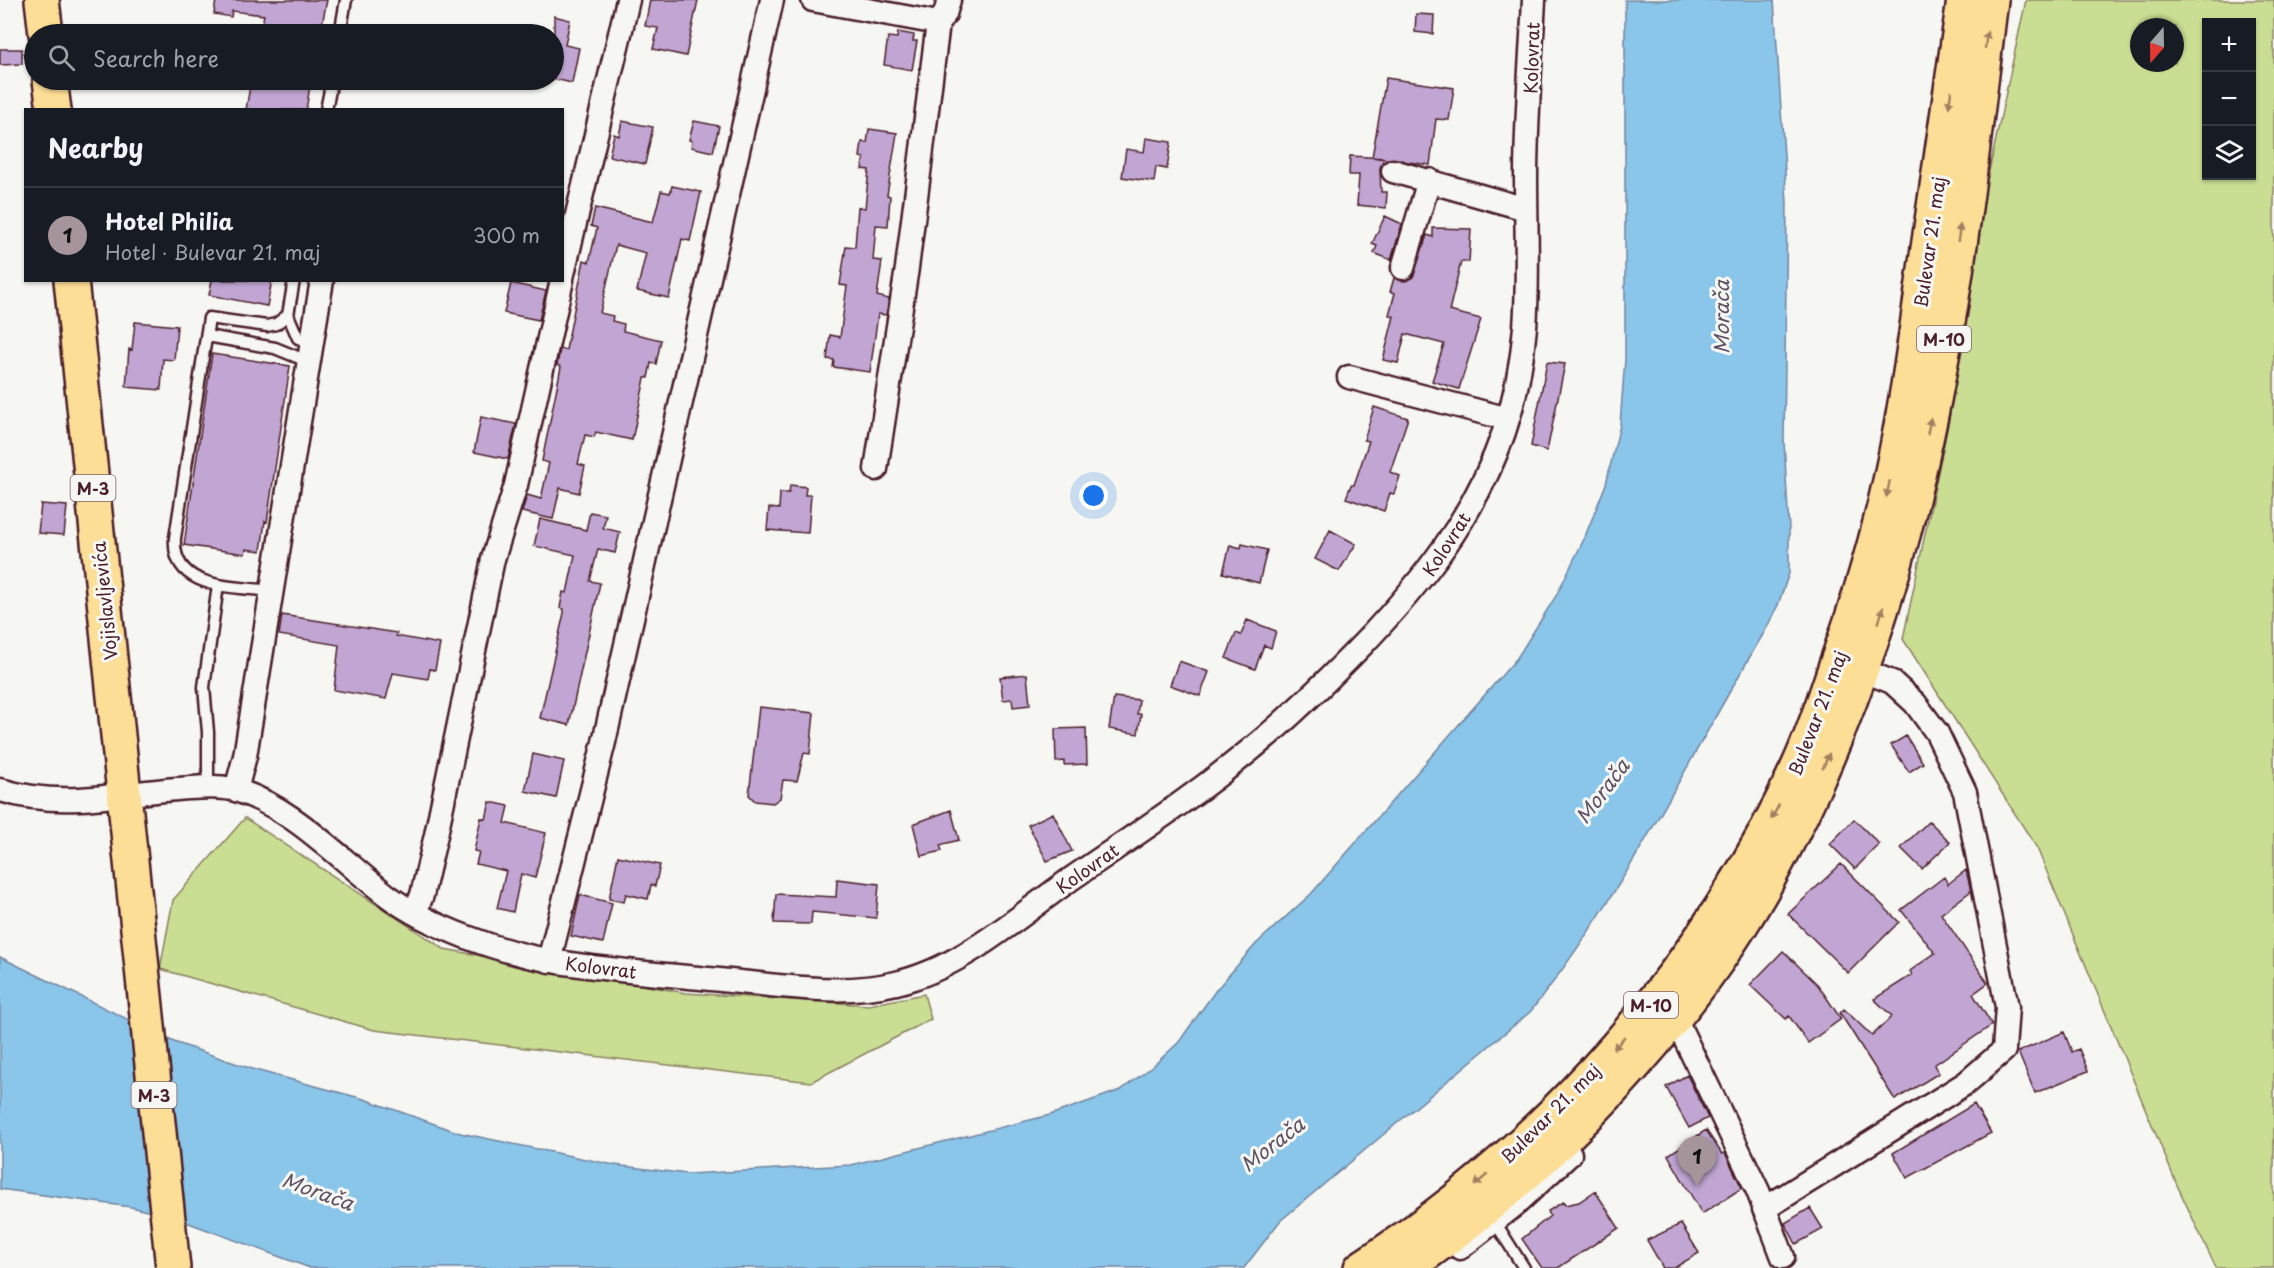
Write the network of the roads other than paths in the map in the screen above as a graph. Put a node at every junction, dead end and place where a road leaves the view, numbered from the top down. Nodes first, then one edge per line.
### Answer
1 (42, 0) edge
2 (346, 0) edge
3 (628, 0) edge
4 (772, 0) edge
5 (813, 0) edge
6 (949, 0) edge
7 (1534, 0) edge
8 (1964, 0) edge
9 (1991, 0) edge
10 (938, 23) junction
11 (45, 24) edge
12 (342, 24) edge
13 (51, 90) edge
14 (330, 90) edge
15 (54, 108) edge
16 (326, 108) edge
17 (1393, 171) dead end
18 (1429, 180) junction
19 (1526, 209) junction
20 (1403, 268) dead end
21 (564, 271) edge
22 (71, 282) edge
23 (294, 282) edge
24 (322, 282) edge
25 (561, 282) edge
26 (288, 315) junction
27 (207, 336) junction
28 (309, 352) junction
29 (1349, 377) dead end
30 (1508, 419) junction
31 (876, 470) dead end
32 (219, 585) junction
33 (270, 591) junction
34 (1850, 666) junction
35 (208, 787) junction
36 (0, 790) edge
37 (236, 790) junction
38 (124, 795) junction
39 (415, 913) junction
40 (549, 961) junction
41 (1677, 1023) junction
42 (1764, 1209) junction
43 (1495, 1222) junction
44 (1783, 1257) dead end
45 (172, 1268) edge
46 (1361, 1268) edge
47 (1406, 1268) edge
48 (1432, 1268) edge
49 (1524, 1268) edge

1 - 11 main road
2 - 12 lane
3 - 21 street
4 - 40 street
5 - 10 street
6 - 10 street
7 - 19 street, Kolovrat
8 -> 34 main road, Bulevar 21. maj / M-10
34 -> 9 main road, Bulevar 21. maj / M-10
10 - 31 street
13 - 15 main road
14 - 16 lane
17 - 18 street
18 - 19 street
18 - 20 street
19 - 30 street, Kolovrat
22 - 38 main road, Vojislavljevića / M-3
23 - 26 lane
24 - 28 street
25 - 39 street
26 - 27 lane
26 - 28 lane
27 - 28 lane
27 - 32 lane
28 - 33 street
29 - 30 street
30 - 40 street, Kolovrat
32 - 33 lane
32 - 35 lane
33 - 37 street
41 -> 34 main road, Bulevar 21. maj / M-10
34 - 42 street
34 -> 46 main road, Bulevar 21. maj / M-10
35 - 37 street, Kolovrat
35 - 38 street, Kolovrat
36 - 38 street, Kolovrat
37 - 39 street, Kolovrat
38 - 45 main road, Vojislavljevića / M-3
39 - 40 street, Kolovrat
41 - 42 street
41 - 43 street
41 - 47 main road, Bulevar 21. maj / M-10
42 - 44 street
43 - 48 street
43 - 49 lane

